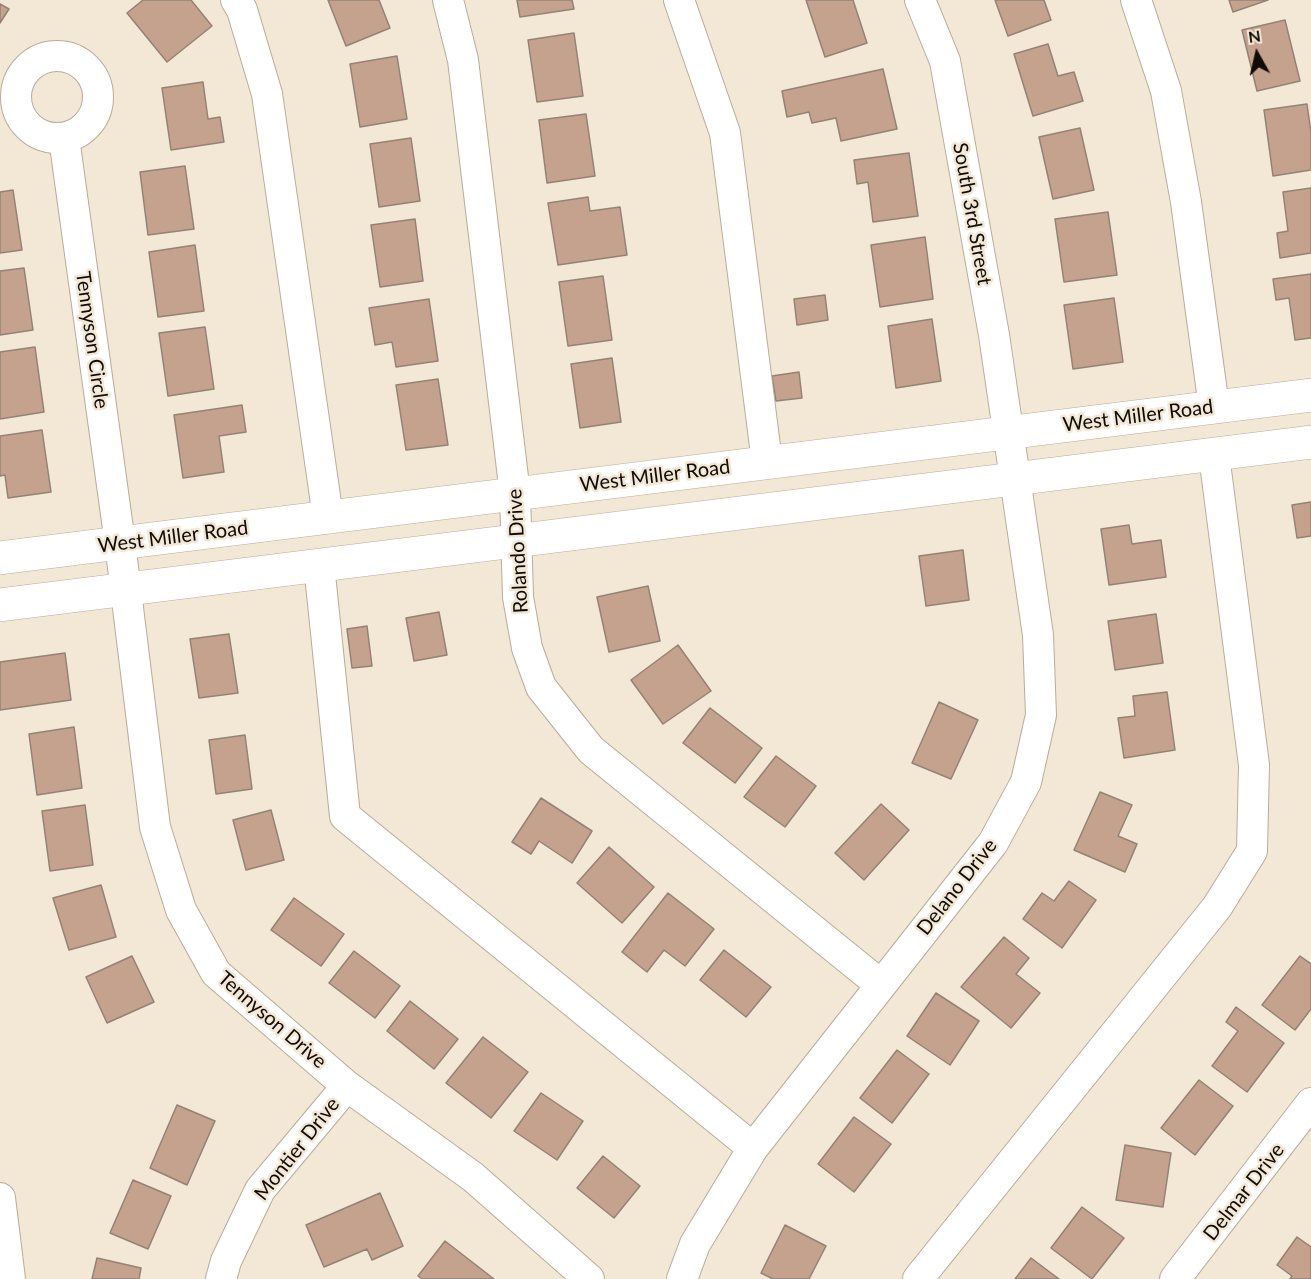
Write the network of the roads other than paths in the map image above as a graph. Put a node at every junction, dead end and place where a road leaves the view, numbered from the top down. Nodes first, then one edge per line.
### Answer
1 (236, 0) edge
2 (448, 0) edge
3 (679, 0) edge
4 (920, 0) edge
5 (1136, 0) edge
6 (64, 138) dead end
7 (1311, 395) edge
8 (1214, 407) junction
9 (1008, 432) junction
10 (1311, 442) edge
11 (1214, 455) junction
12 (767, 462) junction
13 (1014, 479) junction
14 (515, 494) junction
15 (328, 517) junction
16 (518, 541) junction
17 (120, 543) junction
18 (0, 558) edge
19 (319, 565) junction
20 (126, 589) junction
21 (0, 605) edge
22 (880, 985) junction
23 (347, 1086) junction
24 (1311, 1103) edge
25 (753, 1148) junction
26 (0, 1198) edge
27 (10, 1279) edge
28 (220, 1279) edge
29 (590, 1279) edge
30 (682, 1279) edge
31 (918, 1279) edge
32 (1175, 1279) edge

1 - 15 street
2 - 14 street, Rolando Drive
3 - 12 street
4 - 9 street, South 3rd Street
5 - 8 street
6 - 17 street, Tennyson Circle
7 - 8 main road, West Miller Road
8 - 9 main road, West Miller Road
9 - 12 main road, West Miller Road
9 - 13 street, Delano Drive
10 - 11 main road
11 - 13 main road
11 - 31 street
12 - 14 main road, West Miller Road
13 - 16 main road
13 - 22 street, Delano Drive
14 - 15 main road, West Miller Road
14 - 16 street, Rolando Drive
15 - 17 main road, West Miller Road
16 - 19 main road
16 - 22 street, Rolando Drive
17 - 18 main road, West Miller Road
17 - 20 street, Tennyson Drive
19 - 20 main road
19 - 25 street
20 - 21 main road
20 - 23 street, Tennyson Drive
22 - 25 street, Delano Drive
23 - 28 street, Montier Drive
23 - 29 street, Tennyson Drive
24 - 32 street, Delmar Drive
25 - 30 street, Delano Drive
26 - 27 street

